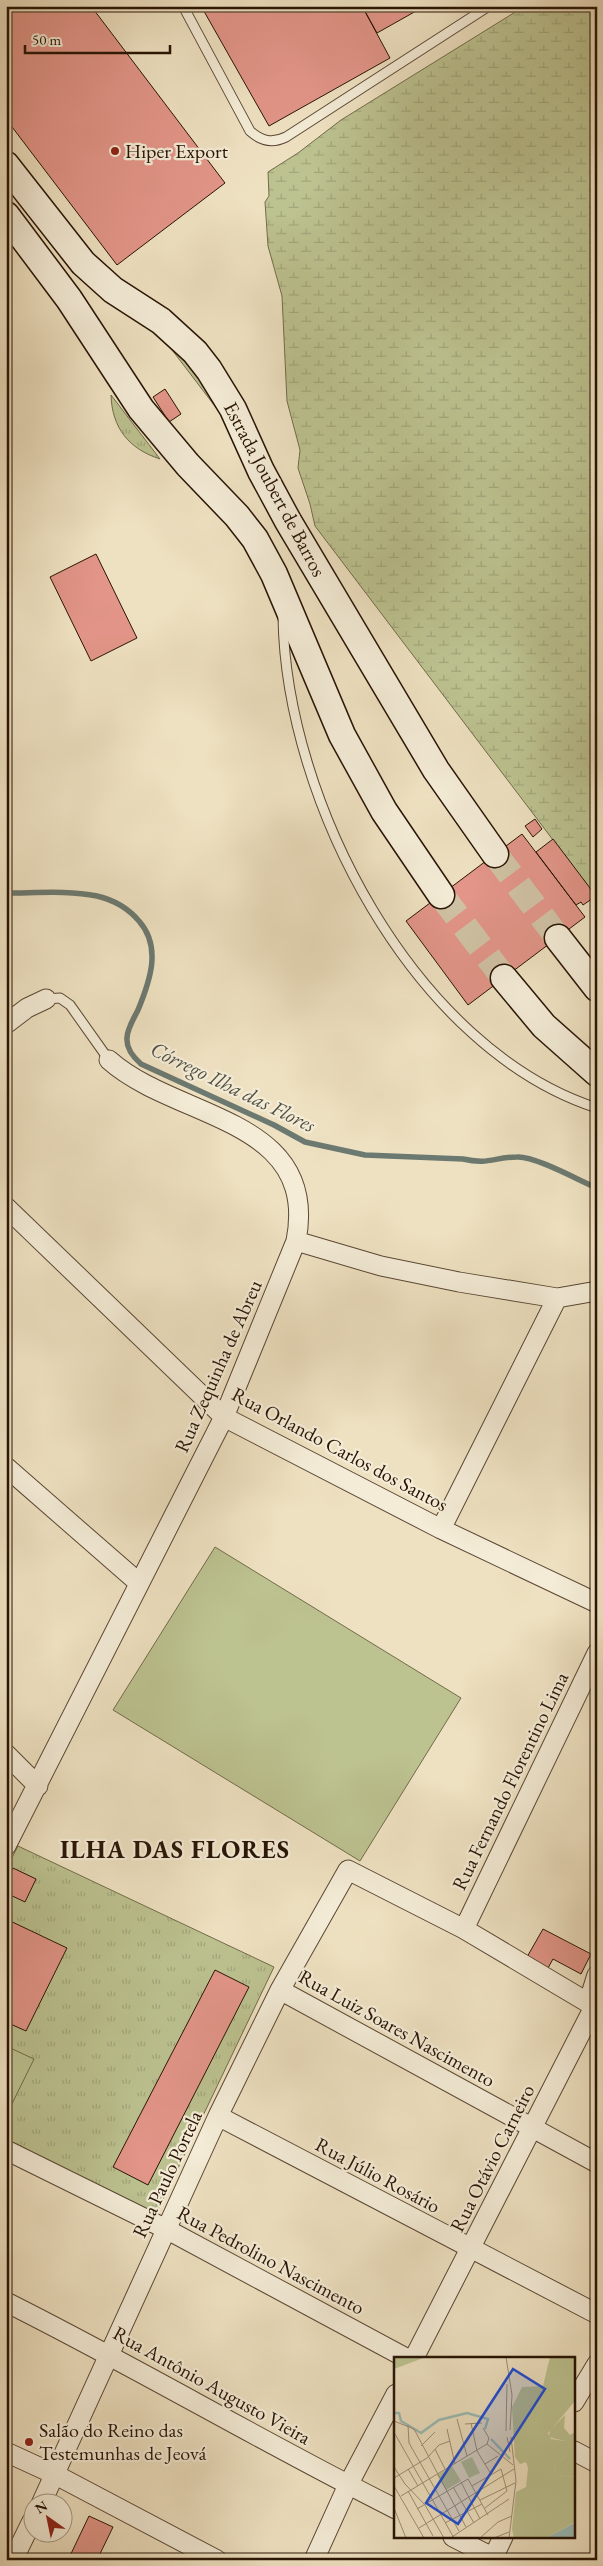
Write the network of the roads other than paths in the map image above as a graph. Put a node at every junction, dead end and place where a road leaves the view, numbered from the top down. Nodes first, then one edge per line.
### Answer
1 (182, 6) edge
2 (489, 6) edge
3 (6, 165) edge
4 (6, 215) edge
5 (282, 593) junction
6 (495, 854) tunnel mouth
7 (441, 895) tunnel mouth
8 (558, 938) tunnel mouth
9 (504, 978) tunnel mouth
10 (597, 988) edge
11 (46, 999) joint
12 (6, 1024) edge
13 (109, 1060) joint
14 (597, 1073) edge
15 (597, 1108) edge
16 (6, 1207) edge
17 (296, 1240) junction
18 (597, 1291) edge
19 (557, 1298) junction
20 (224, 1418) junction
21 (6, 1466) edge
22 (441, 1529) junction
23 (139, 1584) junction
24 (597, 1603) edge
25 (597, 1653) edge
26 (6, 1754) edge
27 (38, 1786) junction
28 (6, 1846) edge
29 (464, 1929) junction
30 (597, 1975) edge
31 (280, 1990) junction
32 (596, 2007) edge
33 (218, 2116) junction
34 (533, 2128) junction
35 (6, 2150) edge
36 (597, 2163) edge
37 (166, 2229) junction
38 (471, 2249) junction
39 (6, 2302) edge
40 (597, 2314) edge
41 (109, 2354) junction
42 (404, 2357) edge
43 (415, 2357) edge
44 (597, 2364) edge
45 (394, 2398) edge
46 (576, 2399) edge
47 (6, 2452) edge
48 (576, 2452) edge
49 (597, 2463) edge
50 (56, 2475) junction
51 (348, 2485) junction
52 (47, 2494) edge
53 (394, 2508) edge
54 (455, 2538) edge
55 (503, 2538) edge
56 (22, 2542) edge
57 (495, 2559) edge
58 (13, 2560) edge
59 (217, 2560) edge
60 (314, 2560) edge

1 - 2 lane
3 - 6 main road, Estrada Joubert de Barros
4 - 5 main road, Estrada Joubert de Barros
5 - 7 main road, Estrada Joubert de Barros
5 - 15 lane
8 - 10 main road
9 - 14 main road
11 - 12 street
11 - 13 lane, Rua Zequinha de Abreu
13 - 17 street, Rua Zequinha de Abreu
16 - 20 street, Rua Orlando Carlos dos Santos
17 - 19 street
17 - 20 street, Rua Zequinha de Abreu
18 - 19 street
19 - 22 street
20 - 22 street, Rua Orlando Carlos dos Santos
20 - 23 street, Rua Zequinha de Abreu
21 - 23 street
22 - 24 street, Rua Orlando Carlos dos Santos
23 - 27 street, Rua Zequinha de Abreu
25 - 29 street, Rua Fernando Florentino Lima
26 - 27 street
27 - 28 street, Rua Zequinha de Abreu
29 - 31 street, Rua Paulo Portela
29 - 32 street
30 - 32 street, Rua Otávio Carneiro
31 - 33 street, Rua Paulo Portela
31 - 34 street, Rua Luiz Soares Nascimento
32 - 34 street, Rua Otávio Carneiro
33 - 37 street, Rua Paulo Portela
33 - 38 street, Rua Júlio Rosário
34 - 36 street, Rua Luiz Soares Nascimento
34 - 38 street, Rua Otávio Carneiro
35 - 37 street, Rua Pedrolino Nascimento
37 - 41 street, Rua Paulo Portela
37 - 42 street, Rua Pedrolino Nascimento
38 - 40 street, Rua Júlio Rosário
38 - 43 street, Rua Otávio Carneiro
39 - 41 street, Rua Antônio Augusto Vieira
41 - 50 street, Rua Paulo Portela
41 - 51 street, Rua Antônio Augusto Vieira
44 - 46 street
45 - 51 street
47 - 50 street
48 - 49 street
50 - 52 street, Rua Paulo Portela
50 - 59 street
51 - 53 street, Rua Antônio Augusto Vieira
51 - 60 street
54 - 57 street
55 - 57 street
56 - 58 street

